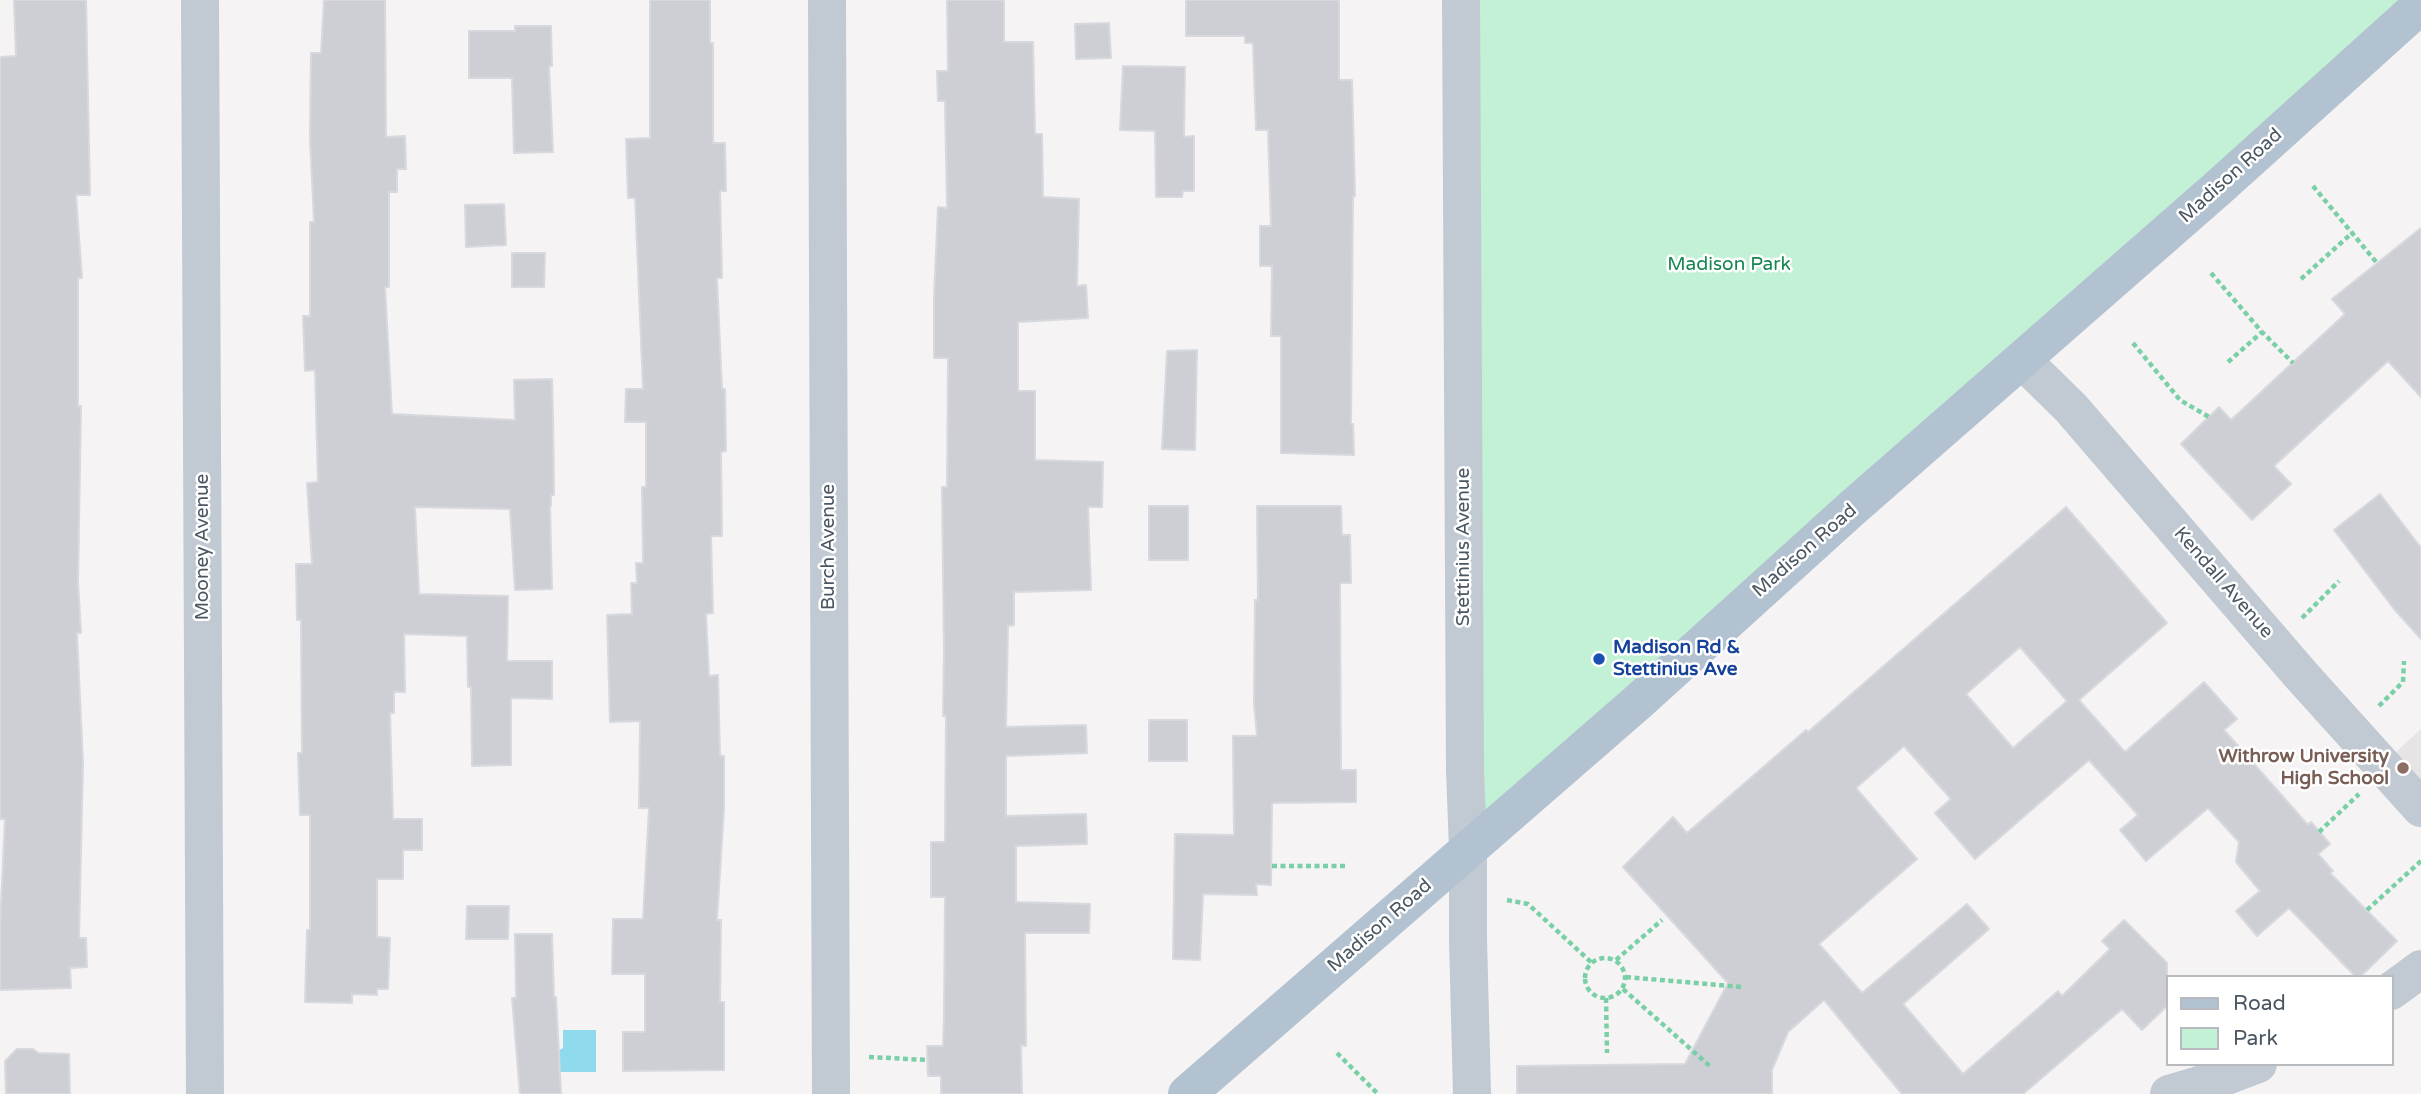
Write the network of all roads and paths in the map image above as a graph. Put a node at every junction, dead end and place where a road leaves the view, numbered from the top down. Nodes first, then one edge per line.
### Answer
1 (200, 0) edge
2 (827, 0) edge
3 (1461, 0) edge
4 (2421, 5) edge
5 (2312, 186) dead end
6 (2352, 233) junction
7 (2377, 263) dead end
8 (2211, 273) dead end
9 (2301, 279) dead end
10 (2262, 332) junction
11 (2133, 344) dead end
12 (2022, 359) junction
13 (2228, 362) dead end
14 (2292, 363) dead end
15 (2208, 417) dead end
16 (2339, 581) dead end
17 (2301, 618) dead end
18 (2404, 661) dead end
19 (2379, 707) dead end
20 (2388, 771) junction
21 (2421, 808) edge
22 (2319, 832) dead end
23 (1468, 849) junction
24 (2421, 861) edge
25 (1272, 866) dead end
26 (1346, 866) dead end
27 (1507, 900) dead end
28 (2367, 910) dead end
29 (1662, 920) dead end
30 (1616, 960) junction
31 (1592, 963) junction
32 (2421, 969) edge
33 (1626, 977) junction
34 (1742, 987) dead end
35 (1623, 989) junction
36 (2393, 990) edge
37 (1606, 998) junction
38 (1337, 1053) dead end
39 (1607, 1053) dead end
40 (928, 1060) dead end
41 (2253, 1066) edge
42 (1712, 1068) dead end
43 (831, 1076) edge
44 (205, 1094) edge
45 (1187, 1094) edge
46 (1378, 1094) edge
47 (1472, 1094) edge
48 (2169, 1094) edge

1 - 44 street, Mooney Avenue
2 - 43 street, Burch Avenue
3 - 23 street, Stettinius Avenue
4 - 12 main road, Madison Road
5 - 6 path
6 - 7 path
6 - 9 path
8 - 10 path
10 - 13 path
10 - 14 path
11 - 15 path
12 - 20 street, Kendall Avenue
12 - 23 main road, Madison Road
16 - 17 path
18 - 19 path
20 - 21 street, Kendall Avenue
20 - 22 path
23 - 45 main road, Madison Road
23 - 47 street, Stettinius Avenue
24 - 28 path
25 - 26 path
27 - 31 path
29 - 30 path
30 - 31 path
30 - 33 path
31 - 37 path
32 - 36 street
33 - 34 path
33 - 35 path
35 - 37 path
35 - 42 path
37 - 39 path
38 - 46 path
40 - 43 path
41 - 48 street

